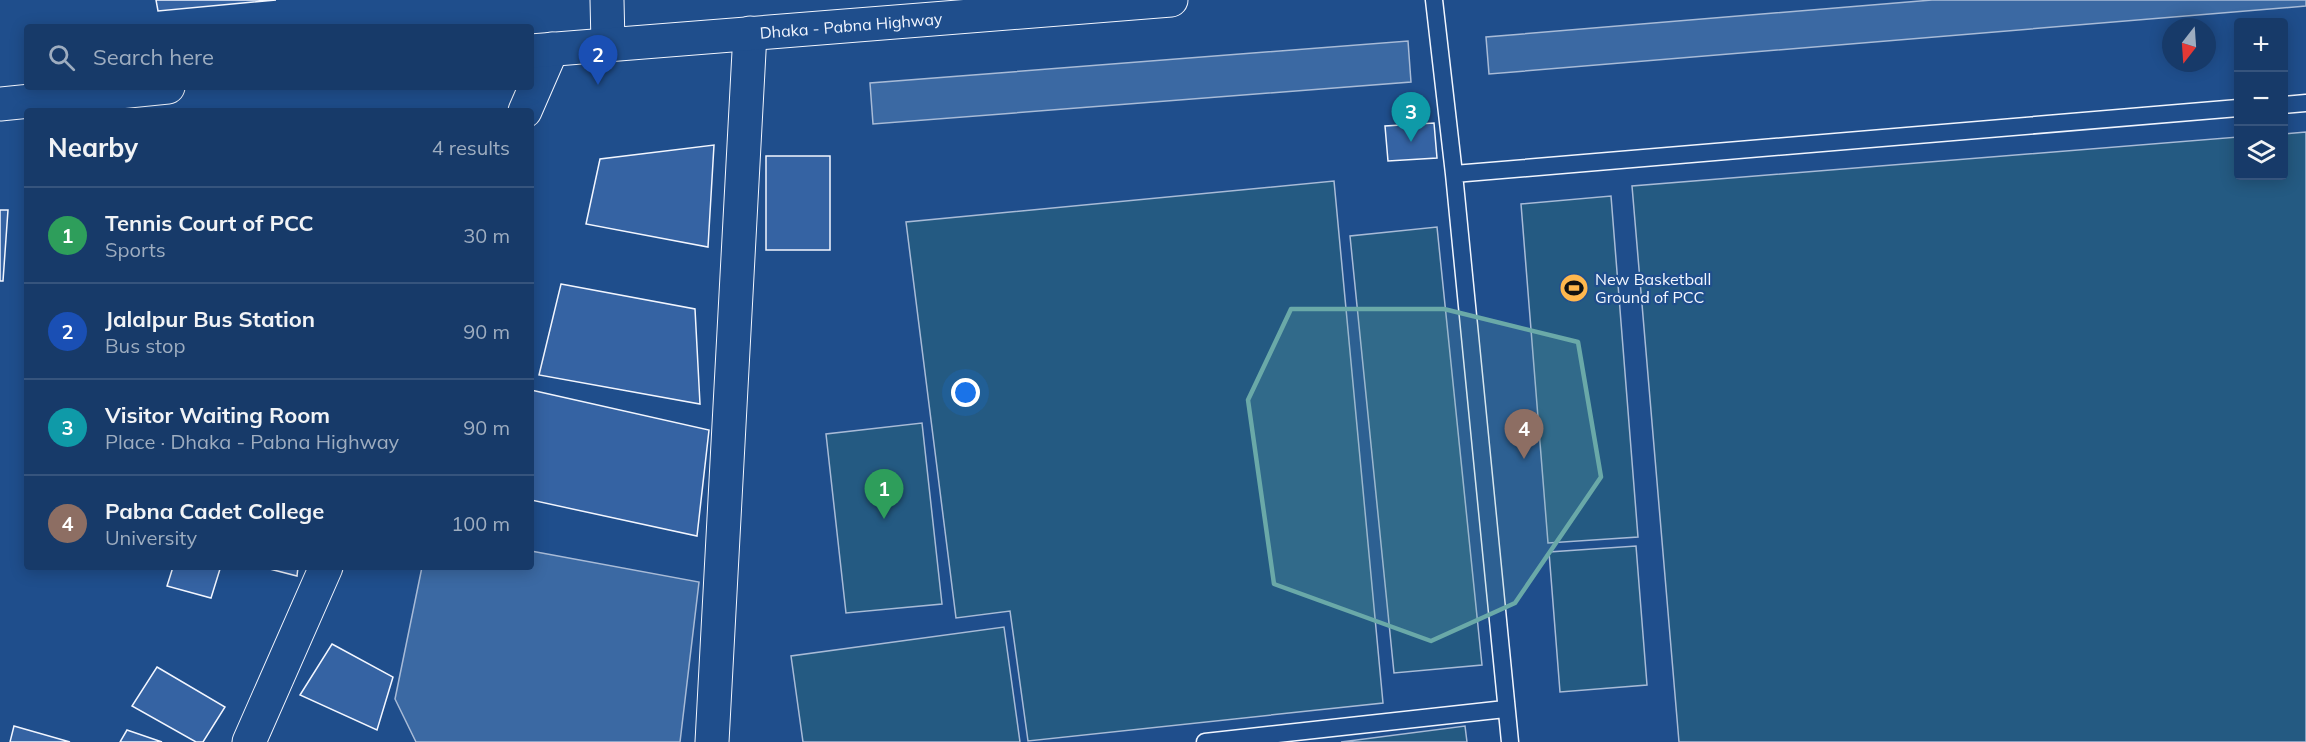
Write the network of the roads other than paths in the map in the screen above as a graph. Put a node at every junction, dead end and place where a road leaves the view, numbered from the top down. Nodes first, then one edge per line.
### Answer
1 (607, 0) edge
2 (1171, 0) edge
3 (1434, 0) edge
4 (750, 33) junction
5 (608, 44) junction
6 (542, 50) edge
7 (534, 79) edge
8 (138, 90) edge
9 (531, 90) edge
10 (2306, 103) edge
11 (0, 104) edge
12 (2288, 105) edge
13 (526, 108) edge
14 (2234, 108) edge
15 (1454, 174) junction
16 (325, 570) edge
17 (1505, 709) junction
18 (249, 742) edge
19 (712, 742) edge
20 (1204, 742) edge
21 (1510, 742) edge

1 - 5 main road
2 - 4 main road, Dhaka - Pabna Highway
3 - 15 lane
4 - 5 main road, Dhaka - Pabna Highway
4 - 19 main road
5 - 6 main road, Dhaka - Pabna Highway
6 - 7 main road
8 - 11 main road
9 - 13 main road
10 - 12 lane
14 - 15 lane
15 - 17 lane
16 - 18 main road
17 - 20 lane
17 - 21 lane

